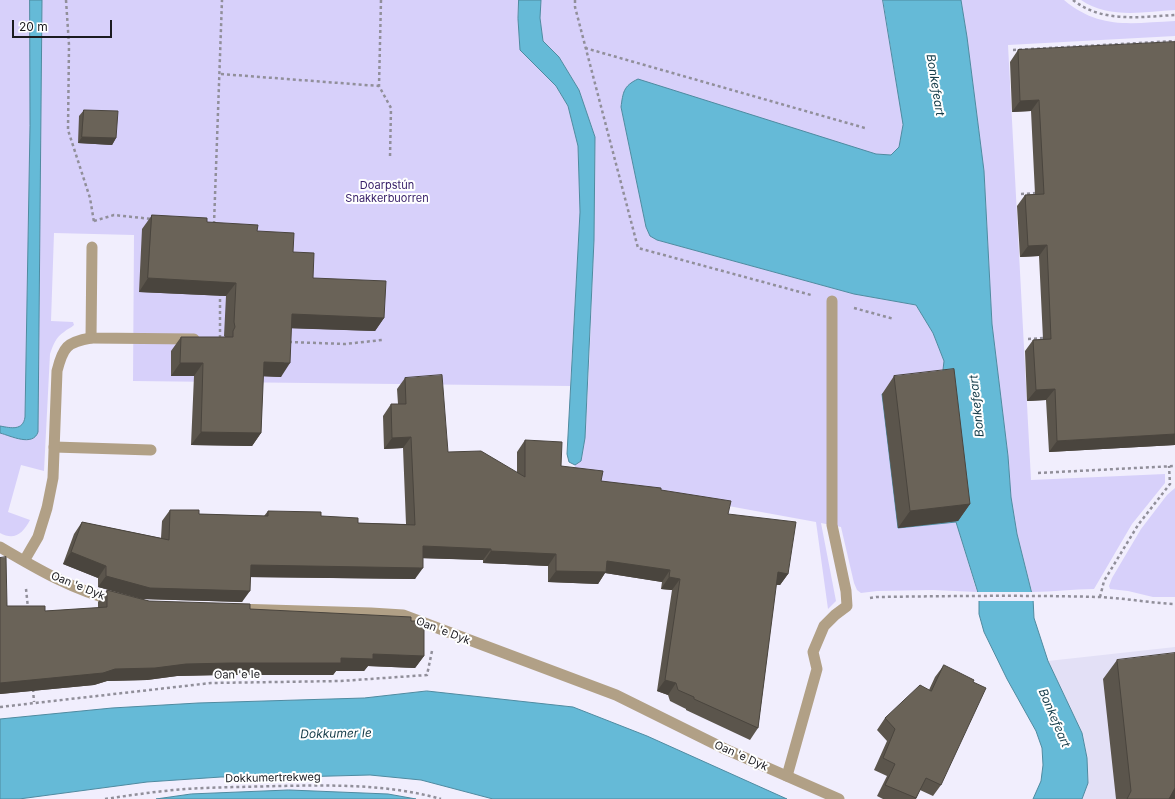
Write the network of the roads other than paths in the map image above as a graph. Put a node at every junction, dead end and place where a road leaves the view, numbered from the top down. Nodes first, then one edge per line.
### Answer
1 (92, 247) road end
2 (832, 301) road end
3 (91, 338) junction
4 (204, 339) edge
5 (54, 447) junction
6 (152, 450) dead end
7 (0, 547) edge
8 (24, 561) junction
9 (127, 603) edge
10 (228, 608) edge
11 (787, 776) junction
12 (839, 799) edge

1 - 3 street
2 - 11 street
3 - 4 street
3 - 5 street
5 - 6 street
5 - 8 street
7 - 8 street, Oan 'e Dyk
8 - 9 street, Oan 'e Dyk
10 - 11 street, Oan 'e Dyk
11 - 12 street, Oan 'e Dyk

